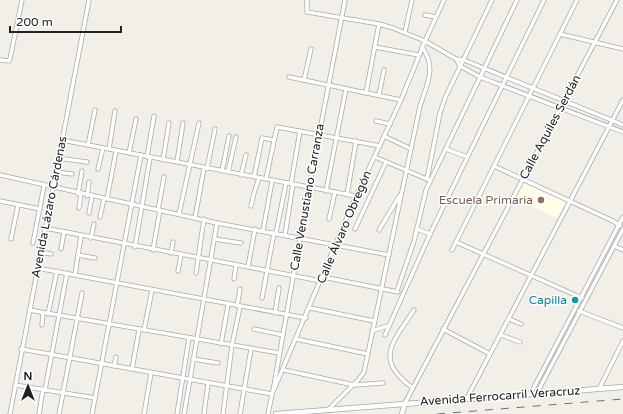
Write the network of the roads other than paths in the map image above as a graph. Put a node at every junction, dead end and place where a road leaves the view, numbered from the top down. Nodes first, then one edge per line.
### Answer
1 (22, 0) edge
2 (88, 0) edge
3 (308, 0) edge
4 (345, 0) edge
5 (412, 0) edge
6 (444, 0) edge
7 (492, 0) edge
8 (517, 0) edge
9 (544, 0) edge
10 (577, 0) edge
11 (617, 0) edge
12 (424, 15) dead end
13 (436, 17) junction
14 (342, 19) junction
15 (379, 24) junction
16 (405, 32) junction
17 (560, 34) junction
18 (425, 41) junction
19 (594, 43) junction
20 (375, 47) junction
21 (422, 47) junction
22 (311, 49) dead end
23 (623, 49) edge
24 (419, 55) junction
25 (456, 59) junction
26 (0, 60) edge
27 (464, 60) junction
28 (460, 66) junction
29 (483, 69) junction
30 (384, 70) dead end
31 (288, 77) dead end
32 (480, 77) junction
33 (507, 78) junction
34 (304, 80) junction
35 (328, 86) junction
36 (503, 86) junction
37 (346, 89) junction
38 (532, 89) junction
39 (366, 93) junction
40 (379, 95) junction
41 (529, 95) junction
42 (401, 100) junction
43 (623, 100) edge
44 (563, 102) junction
45 (560, 107) junction
46 (95, 110) dead end
47 (116, 111) dead end
48 (154, 116) dead end
49 (136, 119) dead end
50 (376, 121) dead end
51 (612, 121) junction
52 (170, 123) dead end
53 (184, 123) dead end
54 (198, 123) dead end
55 (390, 124) junction
56 (623, 126) edge
57 (610, 127) junction
58 (215, 129) dead end
59 (300, 131) junction
60 (623, 132) edge
61 (319, 135) junction
62 (229, 136) dead end
63 (384, 136) junction
64 (236, 137) dead end
65 (336, 138) junction
66 (62, 140) junction
67 (274, 140) junction
68 (356, 141) junction
69 (88, 145) junction
70 (380, 146) junction
71 (103, 148) junction
72 (109, 149) junction
73 (411, 149) junction
74 (446, 149) junction
75 (116, 151) junction
76 (130, 153) junction
77 (141, 155) junction
78 (246, 155) dead end
79 (148, 157) junction
80 (375, 157) junction
81 (468, 157) junction
82 (58, 158) junction
83 (163, 160) junction
84 (87, 162) dead end
85 (177, 162) junction
86 (386, 162) junction
87 (188, 165) junction
88 (494, 166) junction
89 (206, 168) junction
90 (98, 169) dead end
91 (82, 171) dead end
92 (222, 171) junction
93 (406, 171) junction
94 (56, 172) junction
95 (228, 172) junction
96 (72, 174) dead end
97 (0, 175) edge
98 (242, 175) junction
99 (164, 177) dead end
100 (254, 177) junction
101 (259, 178) junction
102 (523, 179) junction
103 (266, 180) junction
104 (429, 180) junction
105 (272, 181) junction
106 (89, 182) dead end
107 (286, 183) junction
108 (292, 184) junction
109 (44, 186) junction
110 (309, 187) junction
111 (53, 188) junction
112 (326, 190) junction
113 (335, 192) junction
114 (401, 193) junction
115 (80, 194) junction
116 (347, 195) junction
117 (87, 196) junction
118 (92, 196) junction
119 (356, 196) junction
120 (105, 199) junction
121 (0, 201) edge
122 (570, 202) junction
123 (131, 204) junction
124 (18, 205) junction
125 (141, 206) junction
126 (252, 206) dead end
127 (80, 208) dead end
128 (40, 209) junction
129 (159, 210) junction
130 (89, 213) dead end
131 (179, 214) junction
132 (100, 217) dead end
133 (623, 217) edge
134 (195, 218) junction
135 (386, 218) junction
136 (204, 219) junction
137 (329, 219) dead end
138 (396, 220) junction
139 (217, 223) junction
140 (94, 224) dead end
141 (619, 225) junction
142 (45, 228) junction
143 (255, 229) junction
144 (355, 229) dead end
145 (417, 229) junction
146 (623, 229) edge
147 (379, 230) dead end
148 (263, 231) junction
149 (64, 232) junction
150 (275, 233) junction
151 (430, 234) junction
152 (285, 235) junction
153 (81, 236) junction
154 (91, 238) junction
155 (301, 238) junction
156 (11, 239) dead end
157 (214, 239) junction
158 (173, 242) dead end
159 (456, 242) junction
160 (33, 243) dead end
161 (241, 243) dead end
162 (123, 244) junction
163 (336, 245) junction
164 (135, 246) junction
165 (614, 246) junction
166 (61, 249) dead end
167 (153, 250) junction
168 (452, 250) dead end
169 (623, 250) edge
170 (40, 252) junction
171 (171, 253) junction
172 (51, 254) dead end
173 (78, 255) junction
174 (181, 255) junction
175 (389, 255) junction
176 (483, 255) junction
177 (95, 258) dead end
178 (198, 258) junction
179 (210, 260) junction
180 (236, 265) junction
181 (248, 266) junction
182 (37, 268) junction
183 (266, 270) junction
184 (57, 271) junction
185 (178, 271) dead end
186 (196, 272) dead end
187 (67, 273) junction
188 (75, 275) junction
189 (293, 276) junction
190 (532, 276) junction
191 (323, 277) junction
192 (234, 279) dead end
193 (321, 281) junction
194 (116, 283) junction
195 (279, 288) dead end
196 (381, 288) junction
197 (240, 289) dead end
198 (152, 290) junction
199 (397, 291) junction
200 (82, 293) dead end
201 (403, 293) junction
202 (262, 298) dead end
203 (582, 298) junction
204 (202, 299) junction
205 (228, 305) junction
206 (238, 307) junction
207 (310, 308) junction
208 (29, 310) junction
209 (414, 310) dead end
210 (578, 311) junction
211 (275, 313) junction
212 (45, 314) junction
213 (287, 314) junction
214 (59, 316) junction
215 (306, 318) junction
216 (77, 319) junction
217 (509, 319) junction
218 (374, 321) junction
219 (521, 324) dead end
220 (42, 325) dead end
221 (109, 325) junction
222 (388, 326) junction
223 (623, 328) edge
224 (254, 329) dead end
225 (443, 329) junction
226 (139, 330) junction
227 (144, 330) junction
228 (372, 332) junction
229 (501, 334) junction
230 (283, 335) junction
231 (385, 335) dead end
232 (189, 338) junction
233 (296, 339) junction
234 (196, 340) junction
235 (520, 342) dead end
236 (623, 342) edge
237 (221, 344) junction
238 (232, 345) junction
239 (251, 348) junction
240 (22, 349) junction
241 (279, 353) junction
242 (52, 354) junction
243 (368, 354) junction
244 (490, 354) junction
245 (116, 357) dead end
246 (70, 358) junction
247 (193, 359) junction
248 (218, 363) dead end
249 (101, 364) junction
250 (114, 366) junction
251 (132, 369) junction
252 (284, 370) junction
253 (151, 373) junction
254 (182, 379) junction
255 (189, 380) junction
256 (383, 383) dead end
257 (208, 384) junction
258 (15, 385) junction
259 (354, 385) junction
260 (226, 387) junction
261 (623, 387) edge
262 (412, 388) junction
263 (44, 389) junction
264 (599, 389) junction
265 (245, 390) junction
266 (63, 393) junction
267 (531, 393) junction
268 (537, 393) junction
269 (272, 394) junction
270 (95, 398) junction
271 (467, 398) junction
272 (405, 404) junction
273 (329, 409) junction
274 (10, 414) edge
275 (39, 414) edge
276 (59, 414) edge
277 (92, 414) edge
278 (144, 414) edge
279 (177, 414) edge
280 (184, 414) edge
281 (204, 414) edge
282 (222, 414) edge
283 (240, 414) edge
284 (268, 414) edge
285 (276, 414) edge
286 (402, 414) edge

1 - 26 street
2 - 66 street, Avenida Lázaro Cárdenas
3 - 14 street
4 - 14 street, Calle Venustiano Carranza
5 - 16 street
6 - 13 street, Calle Álvaro Obregón
7 - 27 street
8 - 29 street
9 - 33 street
10 - 17 street
11 - 19 street, Calle Aquiles Serdán
12 - 13 street
13 - 18 street, Calle Álvaro Obregón
14 - 15 street
14 - 35 street, Calle Venustiano Carranza
15 - 16 street
15 - 20 street
16 - 18 street
17 - 19 street
17 - 38 street
18 - 21 street, Calle Álvaro Obregón
18 - 25 street
19 - 23 street
19 - 44 street, Calle Aquiles Serdán
20 - 24 street
20 - 39 street
21 - 24 street, Calle Álvaro Obregón
21 - 73 street
22 - 34 street
24 - 42 street, Calle Álvaro Obregón
25 - 27 street
25 - 28 street
27 - 28 street
27 - 29 street
28 - 32 street
28 - 104 street
29 - 32 street
29 - 33 street
30 - 40 street
31 - 34 street
32 - 36 street
32 - 74 street
33 - 36 street
33 - 38 street
34 - 35 street
35 - 37 street
35 - 61 street, Calle Venustiano Carranza
36 - 41 street
36 - 81 street
37 - 39 street
37 - 65 street
38 - 41 street
38 - 44 street
39 - 40 street
40 - 42 street
41 - 45 street
41 - 88 street
42 - 55 street, Calle Álvaro Obregón
43 - 51 street
44 - 45 street, Calle Aquiles Serdán
44 - 51 street
45 - 57 street
45 - 102 street, Calle Aquiles Serdán
46 - 69 street
47 - 72 street
48 - 79 street
49 - 76 street
50 - 55 street
51 - 56 street
51 - 57 street
52 - 83 street
53 - 85 street
54 - 87 street
55 - 63 street, Calle Álvaro Obregón
57 - 60 street
57 - 122 street
58 - 89 street
59 - 61 street
59 - 67 street
59 - 108 street
61 - 65 street
61 - 110 street, Calle Venustiano Carranza
62 - 92 street
63 - 70 street, Calle Álvaro Obregón
63 - 73 street
64 - 95 street
65 - 68 street
65 - 112 street
66 - 69 street
66 - 82 street, Avenida Lázaro Cárdenas
67 - 100 street
67 - 103 street
68 - 70 street
68 - 116 street
69 - 71 street
70 - 80 street, Calle Álvaro Obregón
71 - 72 street
71 - 90 street
72 - 75 street
73 - 93 street
74 - 81 street
74 - 104 street
75 - 76 street
75 - 120 street
76 - 77 street
77 - 79 street
77 - 123 street
78 - 98 street
79 - 83 street
79 - 125 street
80 - 86 street
80 - 119 street, Calle Álvaro Obregón
81 - 151 street
82 - 84 street
82 - 94 street, Avenida Lázaro Cárdenas
83 - 85 street
85 - 87 street
86 - 93 street
86 - 144 street
87 - 89 street
87 - 131 street
88 - 102 street
88 - 159 street
89 - 92 street
89 - 134 street
91 - 115 street
92 - 95 street
93 - 104 street
93 - 114 street
94 - 96 street
94 - 111 street, Avenida Lázaro Cárdenas
95 - 98 street
97 - 109 street
98 - 100 street
99 - 129 street
100 - 101 street
101 - 103 street
101 - 126 street
102 - 122 street
102 - 176 street, Calle Aquiles Serdán
103 - 105 street
104 - 145 street
105 - 107 street
105 - 148 street
106 - 117 street
107 - 108 street
107 - 150 street
108 - 110 street
108 - 152 street
109 - 111 street
109 - 128 street
110 - 112 street
110 - 155 street, Calle Venustiano Carranza
111 - 115 street
111 - 142 street, Avenida Lázaro Cárdenas
112 - 113 street
113 - 116 street
113 - 137 street
114 - 135 street
114 - 138 street
115 - 117 street
115 - 127 street
116 - 119 street
117 - 118 street
118 - 120 street
118 - 130 street
119 - 163 street, Calle Álvaro Obregón
120 - 123 street
120 - 132 street
121 - 124 street
122 - 141 street
122 - 190 street
123 - 125 street
123 - 162 street
124 - 128 street
124 - 156 street
125 - 129 street
125 - 164 street
128 - 160 street
129 - 131 street
129 - 167 street
131 - 134 street
133 - 141 street
134 - 136 street
135 - 138 street
135 - 147 street
136 - 139 street
136 - 178 street
138 - 175 street
139 - 143 street
139 - 157 street
140 - 154 street
141 - 146 street
141 - 203 street
142 - 149 street
142 - 170 street, Avenida Lázaro Cárdenas
143 - 148 street
143 - 181 street
145 - 151 street
145 - 199 street
146 - 165 street
148 - 150 street
149 - 153 street
149 - 166 street
150 - 152 street
150 - 183 street
151 - 201 street
152 - 155 street
153 - 154 street
153 - 173 street
154 - 162 street
155 - 163 street
155 - 189 street, Calle Venustiano Carranza
157 - 161 street
157 - 179 street
158 - 171 street
159 - 168 street
159 - 176 street
162 - 164 street
162 - 194 street
163 - 175 street
163 - 191 street, Calle Álvaro Obregón
164 - 167 street
165 - 169 street
165 - 210 street
167 - 171 street
170 - 172 street
170 - 182 street, Avenida Lázaro Cárdenas
171 - 174 street
173 - 177 street
173 - 188 street
174 - 178 street
174 - 185 street
175 - 196 street
176 - 190 street
176 - 225 street, Calle Aquiles Serdán
178 - 179 street
178 - 186 street
179 - 180 street
179 - 204 street
180 - 181 street
180 - 192 street
181 - 183 street
182 - 184 street
182 - 208 street, Avenida Lázaro Cárdenas
183 - 189 street
183 - 202 street
184 - 187 street
184 - 212 street
187 - 188 street
187 - 214 street
188 - 194 street
189 - 193 street
189 - 213 street, Calle Venustiano Carranza
190 - 203 street
190 - 217 street
191 - 193 street, Calle Álvaro Obregón
191 - 196 street
193 - 207 street, Calle Álvaro Obregón
194 - 198 street
194 - 221 street
195 - 211 street
196 - 199 street
196 - 218 street
197 - 206 street
198 - 204 street
198 - 227 street
199 - 201 street
200 - 216 street
201 - 222 street
203 - 210 street
204 - 205 street
204 - 234 street
205 - 206 street
205 - 237 street
206 - 211 street
206 - 238 street
207 - 215 street, Calle Álvaro Obregón
207 - 218 street
208 - 212 street
208 - 240 street, Avenida Lázaro Cárdenas
209 - 262 street
210 - 223 street
210 - 267 street
210 - 268 street
211 - 213 street
212 - 214 street
212 - 220 street
213 - 215 street
213 - 230 street, Calle Venustiano Carranza
214 - 216 street
214 - 242 street
215 - 233 street, Calle Álvaro Obregón
216 - 221 street
216 - 246 street
217 - 219 street
217 - 229 street
218 - 228 street
221 - 226 street
221 - 249 street
222 - 228 street
222 - 231 street
224 - 230 street
225 - 244 street
225 - 262 street, Calle Aquiles Serdán
226 - 227 street
226 - 251 street
227 - 232 street
228 - 243 street
229 - 235 street
229 - 244 street
230 - 241 street, Calle Venustiano Carranza
232 - 234 street
232 - 254 street
233 - 243 street
233 - 252 street, Calle Álvaro Obregón
234 - 237 street
234 - 247 street
236 - 264 street
237 - 238 street
238 - 239 street
238 - 260 street
239 - 241 street
239 - 265 street
240 - 242 street
240 - 258 street, Avenida Lázaro Cárdenas
241 - 269 street, Calle Venustiano Carranza
242 - 246 street
242 - 263 street
243 - 259 street
244 - 271 street
245 - 250 street
246 - 249 street
246 - 266 street
247 - 248 street
247 - 255 street
249 - 250 street
249 - 270 street
250 - 251 street
251 - 253 street
252 - 259 street
252 - 269 street, Calle Álvaro Obregón
253 - 254 street
253 - 278 street
254 - 255 street
254 - 279 street
255 - 257 street
255 - 280 street
256 - 259 street
257 - 260 street
257 - 281 street
258 - 263 street
258 - 274 street, Avenida Lázaro Cárdenas
259 - 273 street
260 - 265 street
260 - 282 street
261 - 264 street, Avenida Ferrocarril Veracruz
262 - 272 street, Calle Aquiles Serdán
263 - 266 street
263 - 275 street
264 - 268 street, Avenida Ferrocarril Veracruz
265 - 269 street
265 - 283 street
266 - 270 street
266 - 276 street
267 - 268 street, Avenida Ferrocarril Veracruz
267 - 271 street, Avenida Ferrocarril Veracruz
269 - 284 street, Calle Álvaro Obregón
270 - 277 street
271 - 272 street, Avenida Ferrocarril Veracruz
272 - 273 street, Avenida Ferrocarril Veracruz
272 - 286 street
273 - 285 street, Avenida Ferrocarril Veracruz

